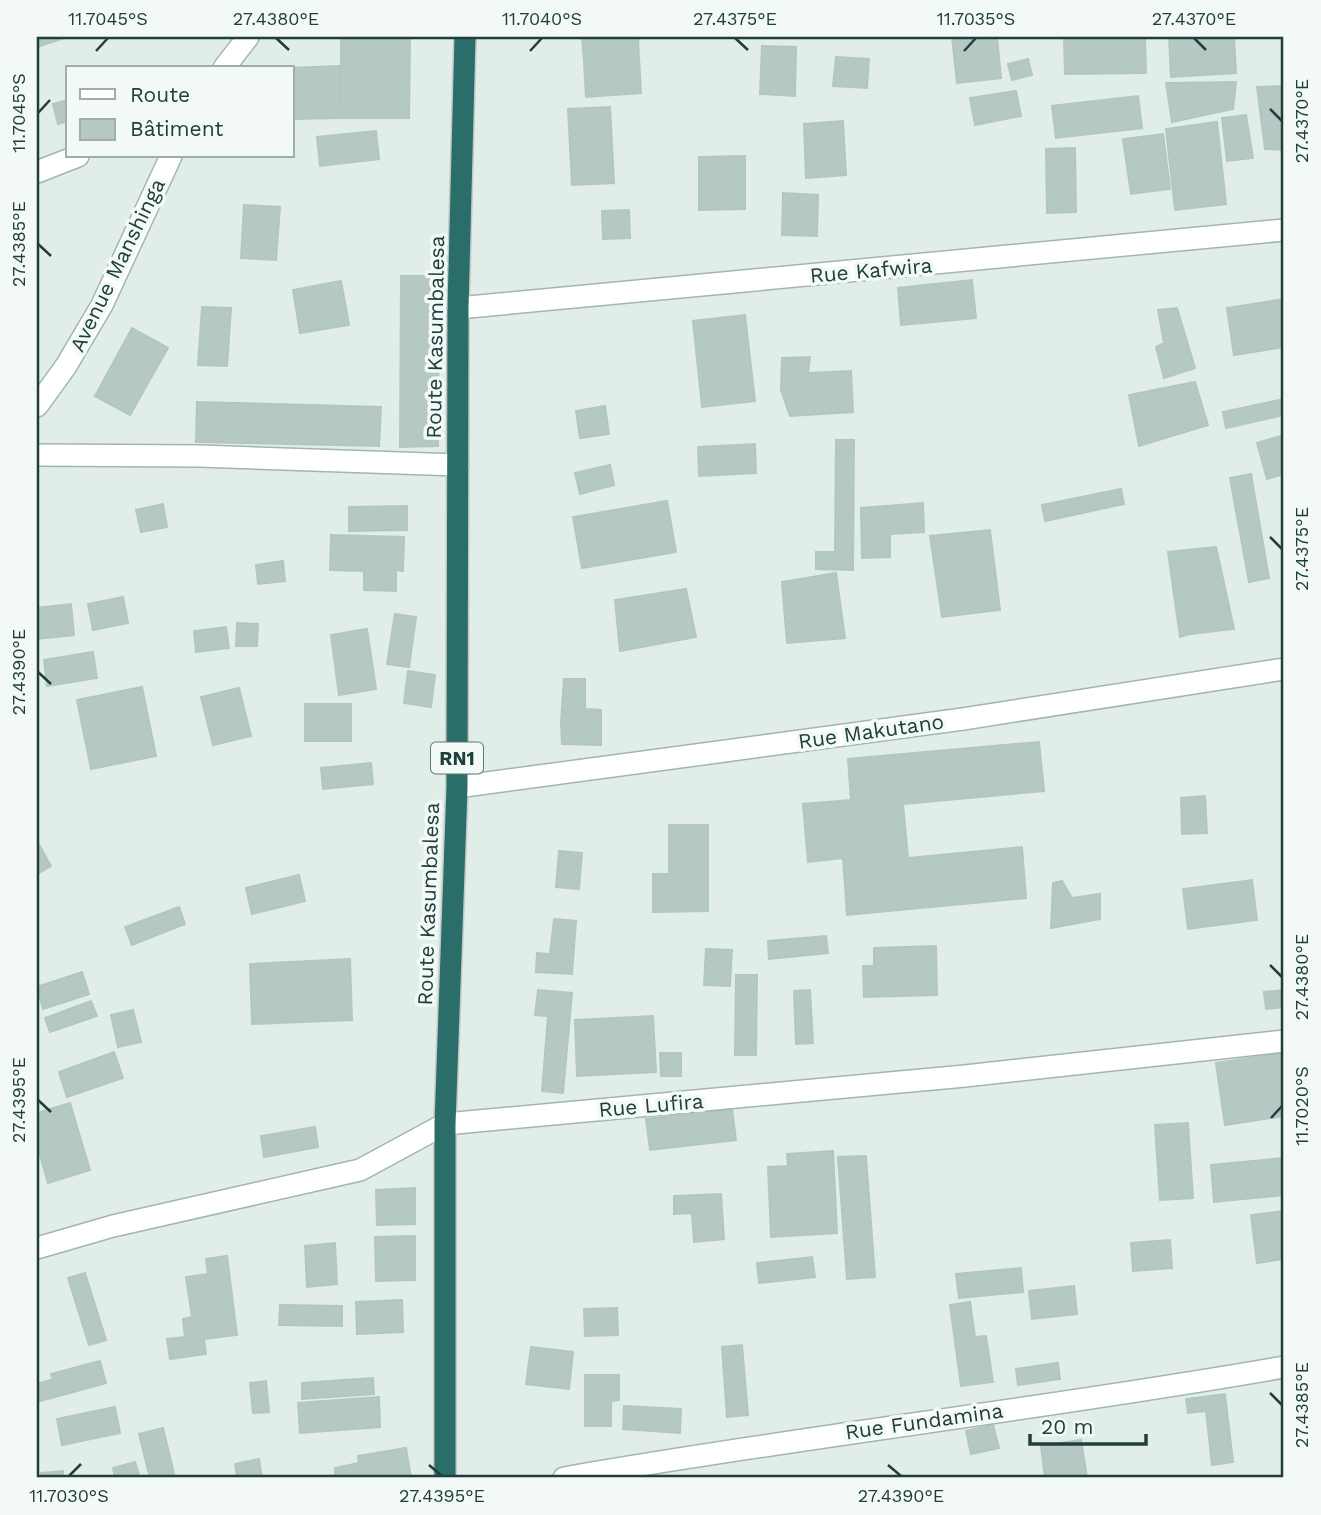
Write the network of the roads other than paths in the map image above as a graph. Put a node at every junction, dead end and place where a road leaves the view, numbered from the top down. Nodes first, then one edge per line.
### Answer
1 (248, 37) edge
2 (465, 37) edge
3 (226, 66) edge
4 (73, 158) edge
5 (170, 158) edge
6 (37, 172) edge
7 (1284, 230) edge
8 (458, 308) junction
9 (37, 406) edge
10 (37, 455) edge
11 (458, 465) junction
12 (1284, 669) edge
13 (457, 787) junction
14 (1284, 1041) edge
15 (446, 1124) junction
16 (37, 1248) edge
17 (1284, 1367) edge
18 (445, 1478) edge
19 (564, 1478) edge

1 - 3 street
2 - 8 highway, Route Kasumbalesa / RN1
4 - 6 street
5 - 9 street, Avenue Manshinga
7 - 8 street, Rue Kafwira
8 - 11 highway, Route Kasumbalesa / RN1
10 - 11 street
11 - 13 highway, Route Kasumbalesa / RN1
12 - 13 street, Rue Makutano
13 - 15 highway, Route Kasumbalesa / RN1
14 - 15 street, Rue Lufira
15 - 16 street, Rue Lufira
15 - 18 highway, Route Kasumbalesa / RN1
17 - 19 street, Rue Fundamina

